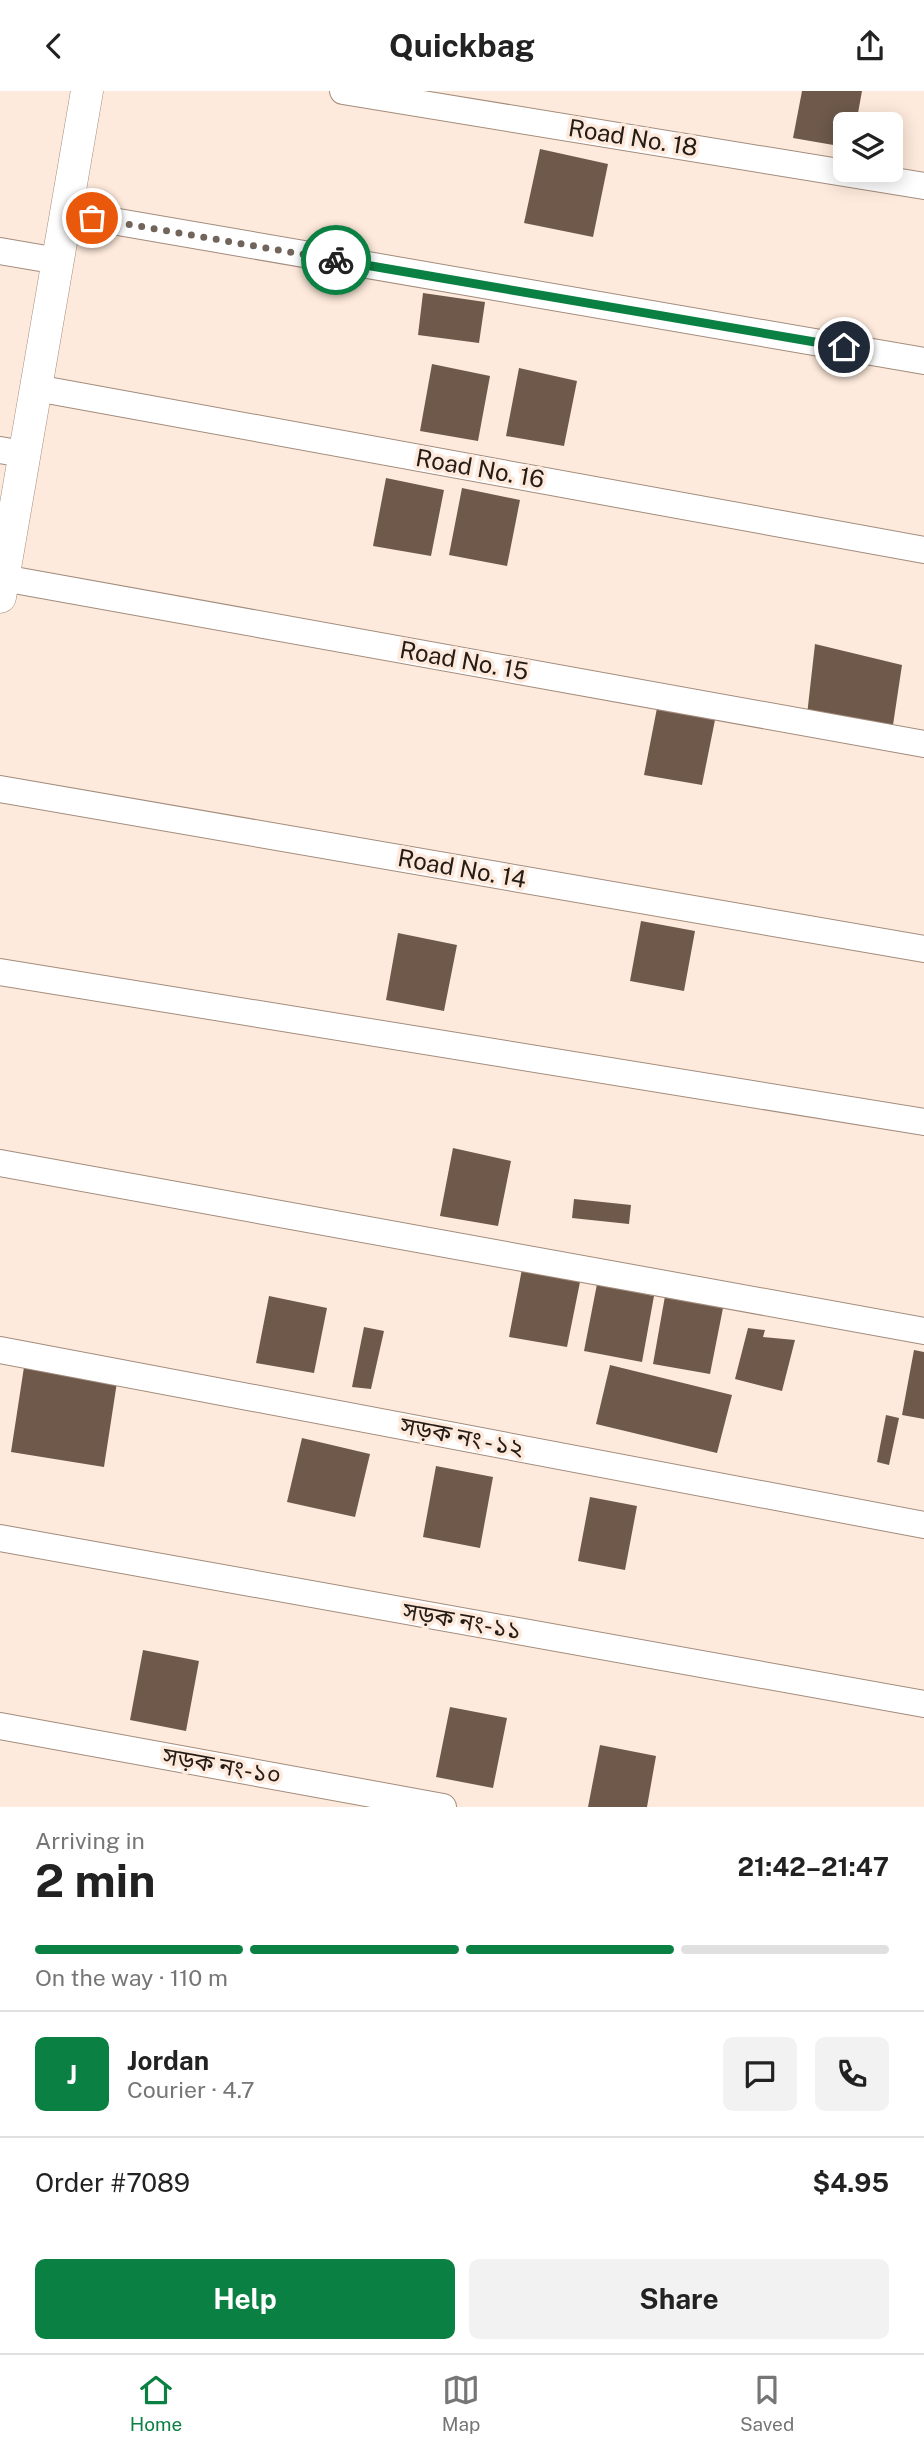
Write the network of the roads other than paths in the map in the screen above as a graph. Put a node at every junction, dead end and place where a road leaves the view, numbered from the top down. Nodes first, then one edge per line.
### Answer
1 (343, 91) edge
2 (83, 92) edge
3 (924, 185) edge
4 (66, 213) junction
5 (0, 251) edge
6 (58, 261) junction
7 (924, 361) edge
8 (36, 388) junction
9 (12, 452) edge
10 (924, 549) edge
11 (2, 587) edge
12 (924, 744) edge
13 (0, 789) edge
14 (924, 949) edge
15 (0, 972) edge
16 (924, 1122) edge
17 (0, 1163) edge
18 (924, 1331) edge
19 (0, 1350) edge
20 (924, 1525) edge
21 (0, 1538) edge
22 (924, 1704) edge
23 (0, 1726) edge
24 (443, 1807) edge

1 - 3 street, Road No. 18
2 - 4 street
4 - 6 street
4 - 7 street
5 - 6 street
6 - 8 street
8 - 9 street
8 - 10 street, Road No. 16
9 - 11 street
11 - 12 street, Road No. 15
13 - 14 street, Road No. 14
15 - 16 street
17 - 18 street
19 - 20 street, সড়ক নং - ১২
21 - 22 street, সড়ক নং-১১
23 - 24 street, সড়ক নং-১০

